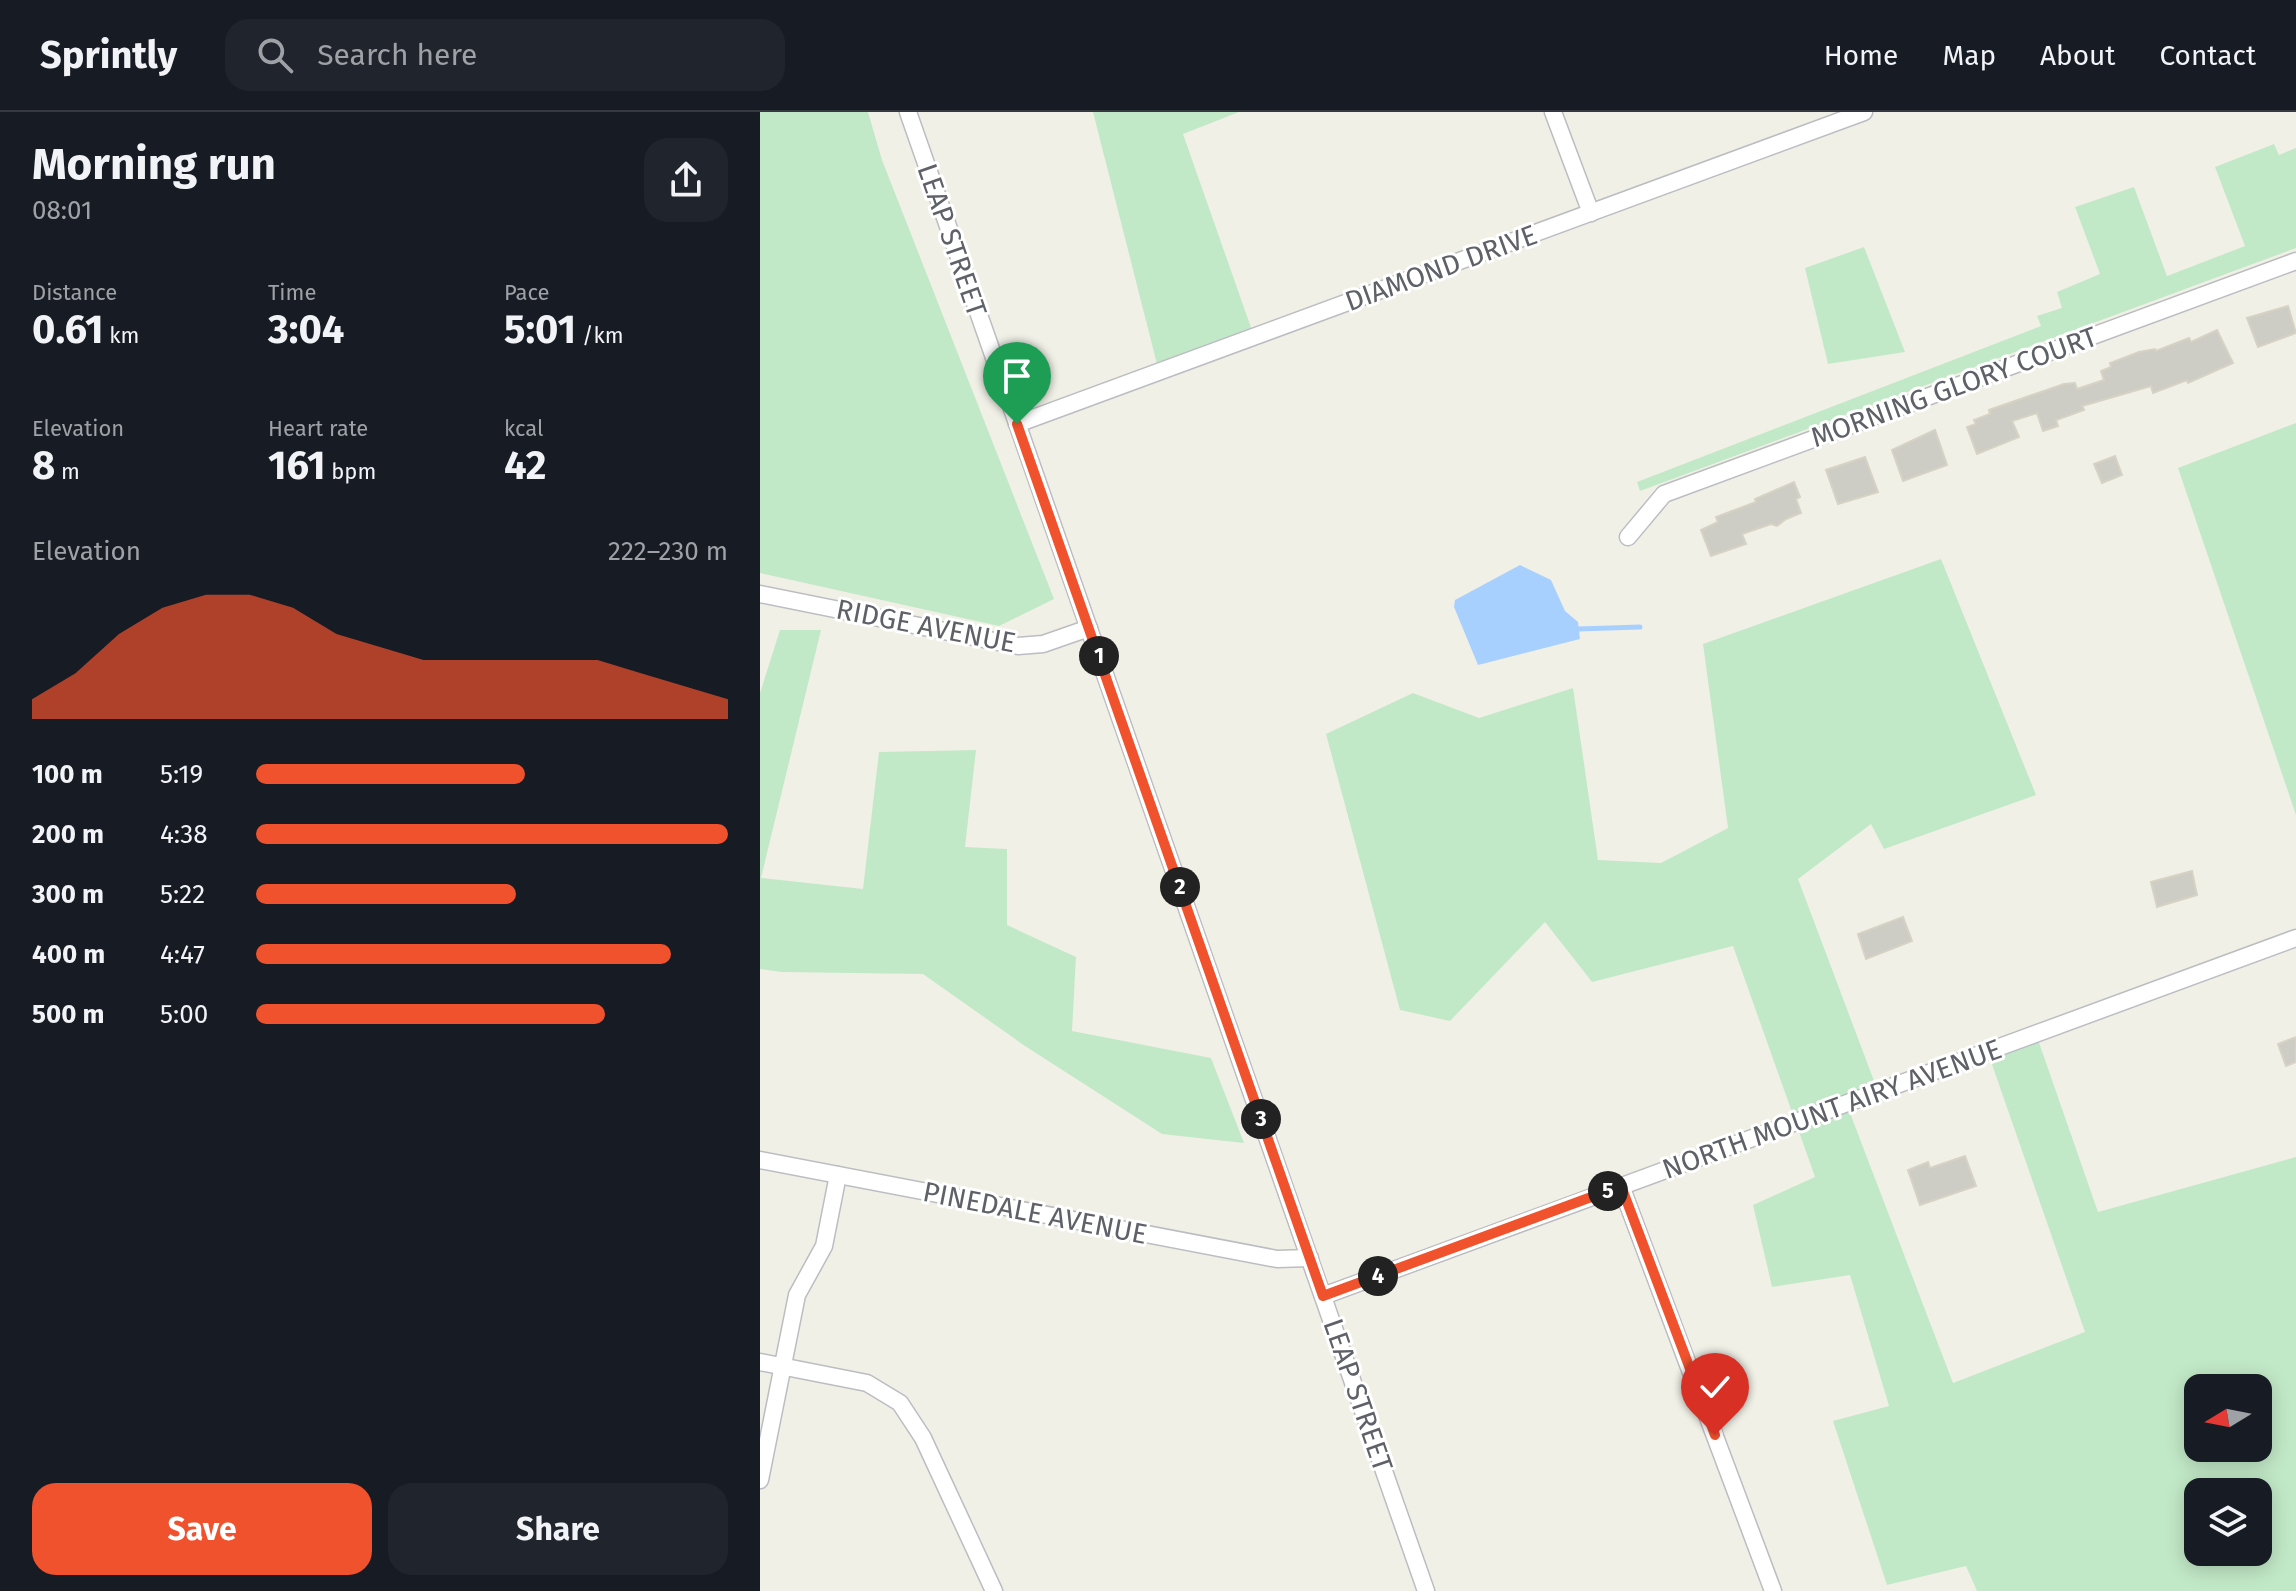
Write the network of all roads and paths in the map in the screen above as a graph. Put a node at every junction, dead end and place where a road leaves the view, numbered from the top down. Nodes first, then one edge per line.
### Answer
1 (908, 112) edge
2 (1553, 112) edge
3 (1864, 112) edge
4 (1591, 213) junction
5 (2296, 261) edge
6 (1017, 424) junction
7 (1628, 537) dead end
8 (760, 594) edge
9 (1089, 628) junction
10 (2296, 938) edge
11 (760, 1160) edge
12 (838, 1175) junction
13 (1621, 1186) junction
14 (1310, 1258) junction
15 (1323, 1296) junction
16 (760, 1362) edge
17 (783, 1366) junction
18 (760, 1480) edge
19 (994, 1591) edge
20 (1426, 1591) edge
21 (1773, 1591) edge

1 - 6 street, LEAP STREET
2 - 4 street
3 - 4 street, DIAMOND DRIVE
4 - 6 street, DIAMOND DRIVE
5 - 7 street, MORNING GLORY COURT
6 - 9 street, LEAP STREET
8 - 9 street, RIDGE AVENUE
9 - 14 street, LEAP STREET
10 - 13 street, NORTH MOUNT AIRY AVENUE
11 - 12 street, PINEDALE AVENUE
12 - 14 street, PINEDALE AVENUE
12 - 17 street
13 - 15 street, NORTH MOUNT AIRY AVENUE
13 - 21 street
14 - 15 street, LEAP STREET
15 - 20 street, LEAP STREET
16 - 17 street
17 - 18 street
17 - 19 street

